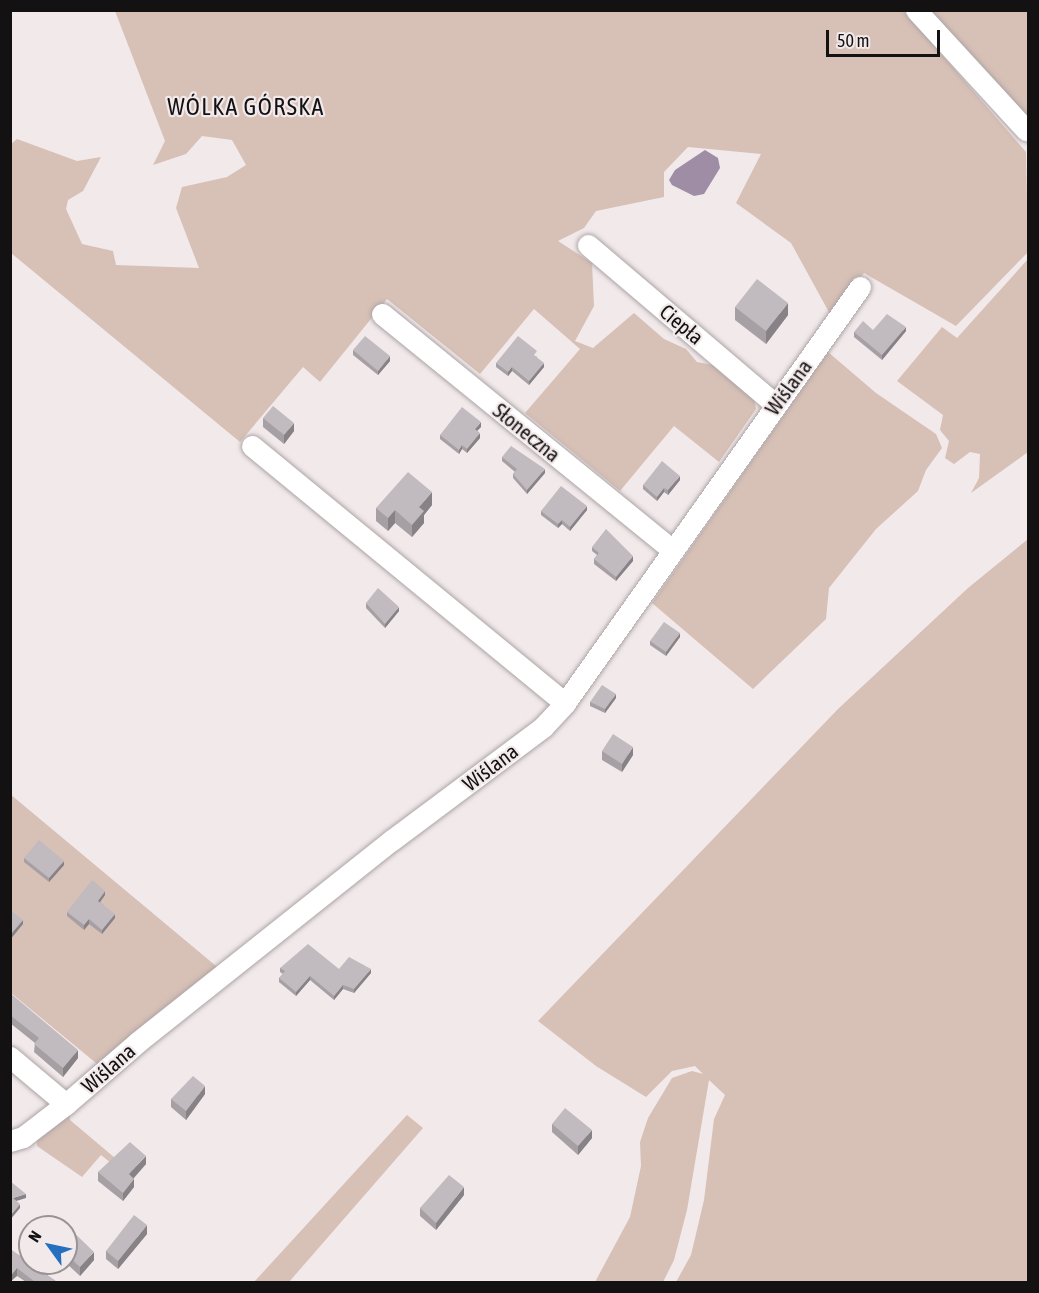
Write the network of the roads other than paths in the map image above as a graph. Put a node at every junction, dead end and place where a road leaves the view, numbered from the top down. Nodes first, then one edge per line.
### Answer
1 (916, 10) edge
2 (1026, 130) dead end
3 (588, 245) dead end
4 (860, 287) dead end
5 (382, 314) dead end
6 (776, 404) junction
7 (252, 446) dead end
8 (671, 549) junction
9 (565, 703) junction
10 (10, 1057) edge
11 (66, 1104) junction
12 (10, 1141) edge

1 - 2 street
3 - 6 street, Ciepła
4 - 6 street, Wiślana
5 - 8 street, Słoneczna
6 - 8 street, Wiślana
7 - 9 street
8 - 9 street, Wiślana
9 - 11 street, Wiślana
10 - 11 street
11 - 12 street, Wiślana

